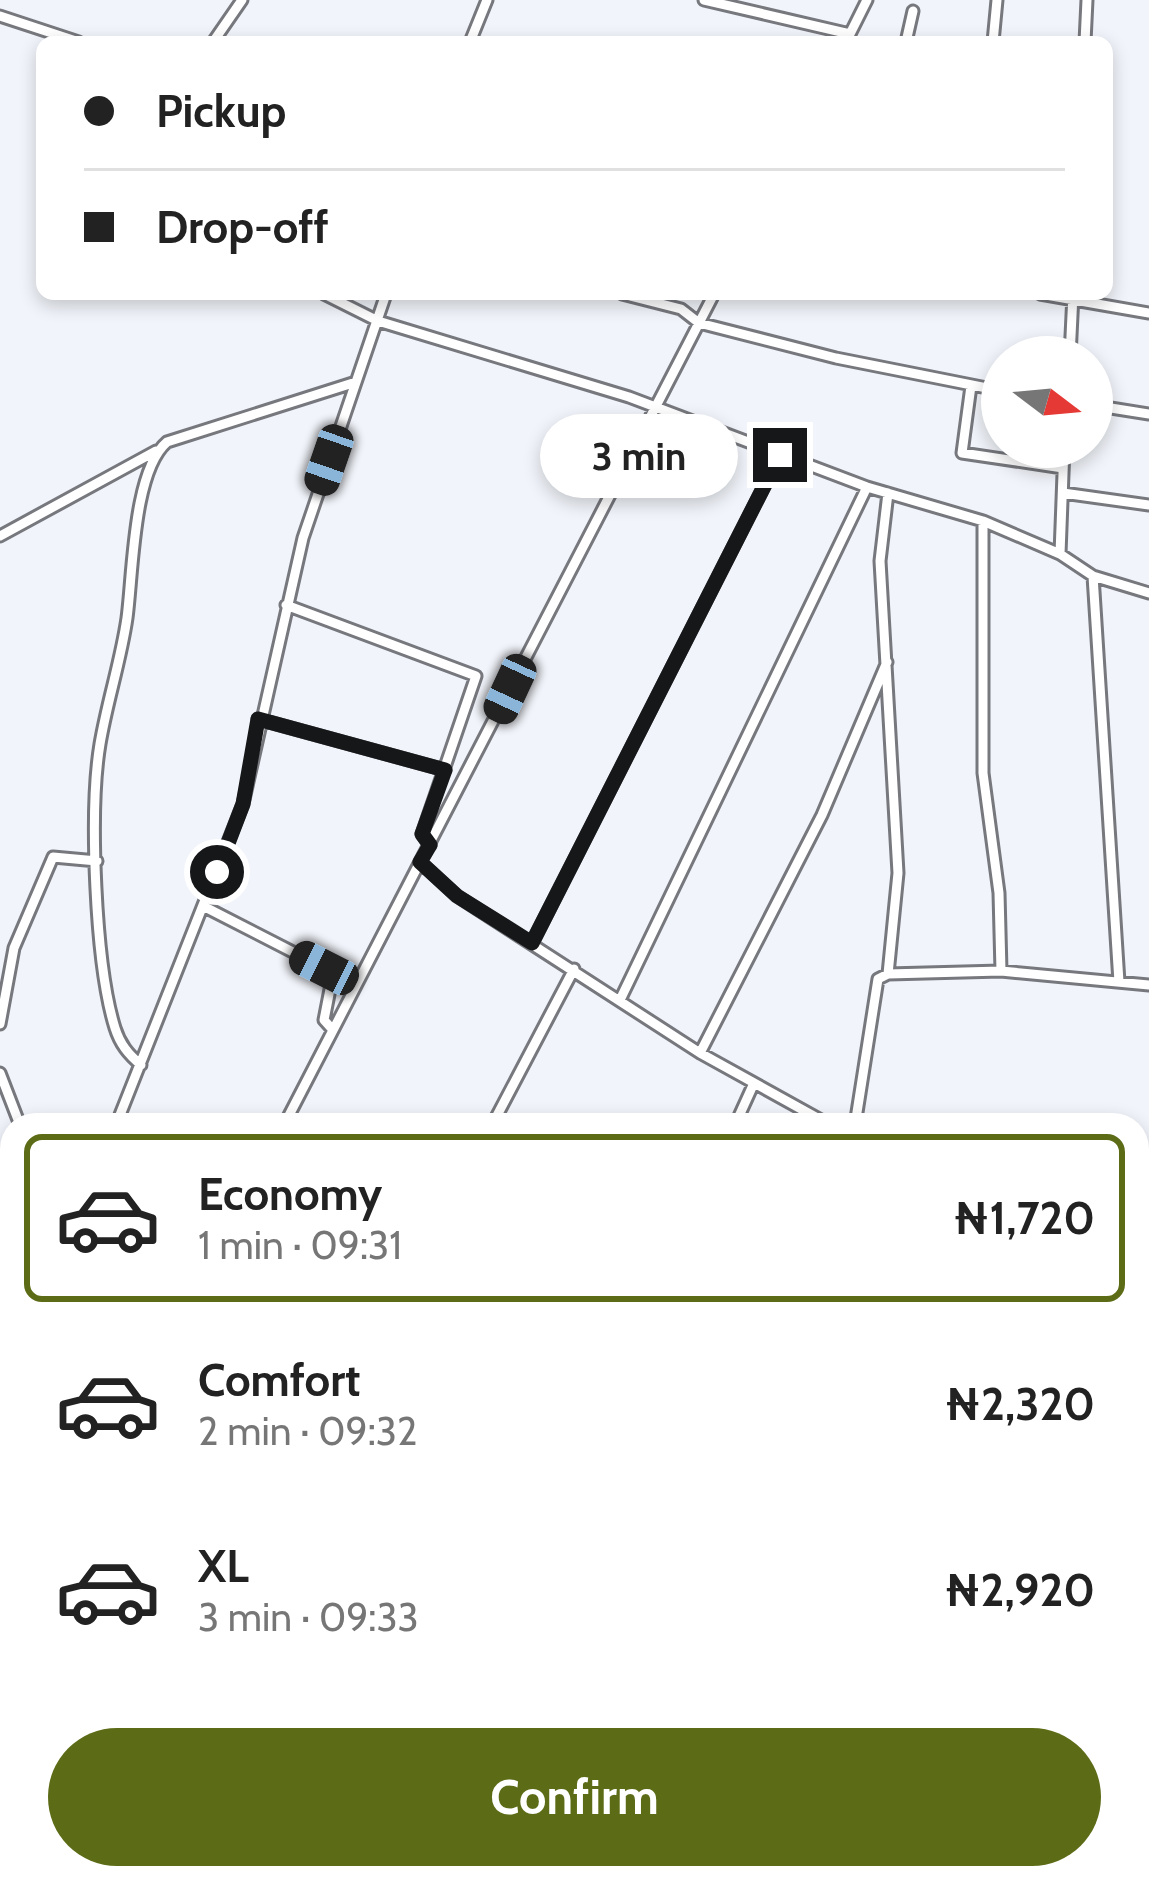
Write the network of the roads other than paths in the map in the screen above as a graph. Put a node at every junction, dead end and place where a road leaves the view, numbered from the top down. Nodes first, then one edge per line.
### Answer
1 (242, 0) edge
2 (487, 0) edge
3 (704, 0) edge
4 (867, 0) edge
5 (997, 0) edge
6 (1087, 0) edge
7 (913, 11) dead end
8 (0, 16) edge
9 (61, 36) edge
10 (217, 36) edge
11 (472, 36) edge
12 (840, 36) edge
13 (849, 36) edge
14 (907, 36) edge
15 (994, 36) edge
16 (1085, 36) edge
17 (336, 300) edge
18 (384, 300) edge
19 (646, 300) edge
20 (711, 300) edge
21 (1073, 300) edge
22 (1083, 300) edge
23 (1149, 313) edge
24 (378, 321) junction
25 (699, 322) junction
26 (1071, 336) edge
27 (356, 382) junction
28 (971, 386) junction
29 (981, 388) edge
30 (1113, 408) edge
31 (653, 409) junction
32 (1149, 414) edge
33 (156, 452) junction
34 (780, 455) junction
35 (981, 456) edge
36 (1063, 468) edge
37 (867, 487) junction
38 (888, 493) junction
39 (1063, 493) junction
40 (1149, 505) edge
41 (982, 521) junction
42 (0, 536) edge
43 (1060, 554) junction
44 (1093, 576) junction
45 (1149, 593) edge
46 (286, 605) junction
47 (887, 662) junction
48 (258, 719) junction
49 (445, 770) junction
50 (430, 845) junction
51 (98, 861) junction
52 (420, 862) junction
53 (203, 906) junction
54 (532, 943) junction
55 (574, 969) junction
56 (1001, 971) junction
57 (888, 974) junction
58 (1119, 982) junction
59 (1149, 985) edge
60 (620, 1000) junction
61 (0, 1024) edge
62 (333, 1030) junction
63 (700, 1053) junction
64 (141, 1064) junction
65 (0, 1073) edge
66 (754, 1083) junction
67 (15, 1113) edge
68 (121, 1113) edge
69 (290, 1113) edge
70 (498, 1113) edge
71 (741, 1113) edge
72 (808, 1113) edge
73 (857, 1113) edge

1 - 10 street
2 - 11 street
3 - 12 street
4 - 13 street
5 - 15 street
6 - 16 street
7 - 14 street
8 - 9 street
17 - 24 street
18 - 24 street
19 - 25 street
20 - 25 street
21 - 26 street
22 - 23 street
24 - 27 street
24 - 31 street
25 - 28 street
25 - 31 street
27 - 33 street
27 - 46 street
28 - 29 street
28 - 35 street
30 - 32 street
31 - 34 street
31 - 50 street
33 - 42 street
33 - 51 street
34 - 37 street
34 - 54 street
36 - 39 street
37 - 38 street
37 - 60 street
38 - 41 street
38 - 47 street
39 - 40 street
39 - 43 street
41 - 43 street
41 - 56 street
43 - 44 street
44 - 45 street
44 - 58 street
46 - 48 street
46 - 49 street
47 - 57 street
47 - 63 street
48 - 49 street
48 - 53 street
49 - 50 street
50 - 52 street
51 - 61 street
51 - 64 street
52 - 54 street
52 - 62 street
53 - 62 street
53 - 64 street
54 - 55 street
55 - 60 street
55 - 70 street
56 - 57 street
56 - 58 street
57 - 73 street
58 - 59 street
60 - 63 street
62 - 69 street
63 - 66 street
64 - 68 street
65 - 67 street
66 - 71 street
66 - 72 street

